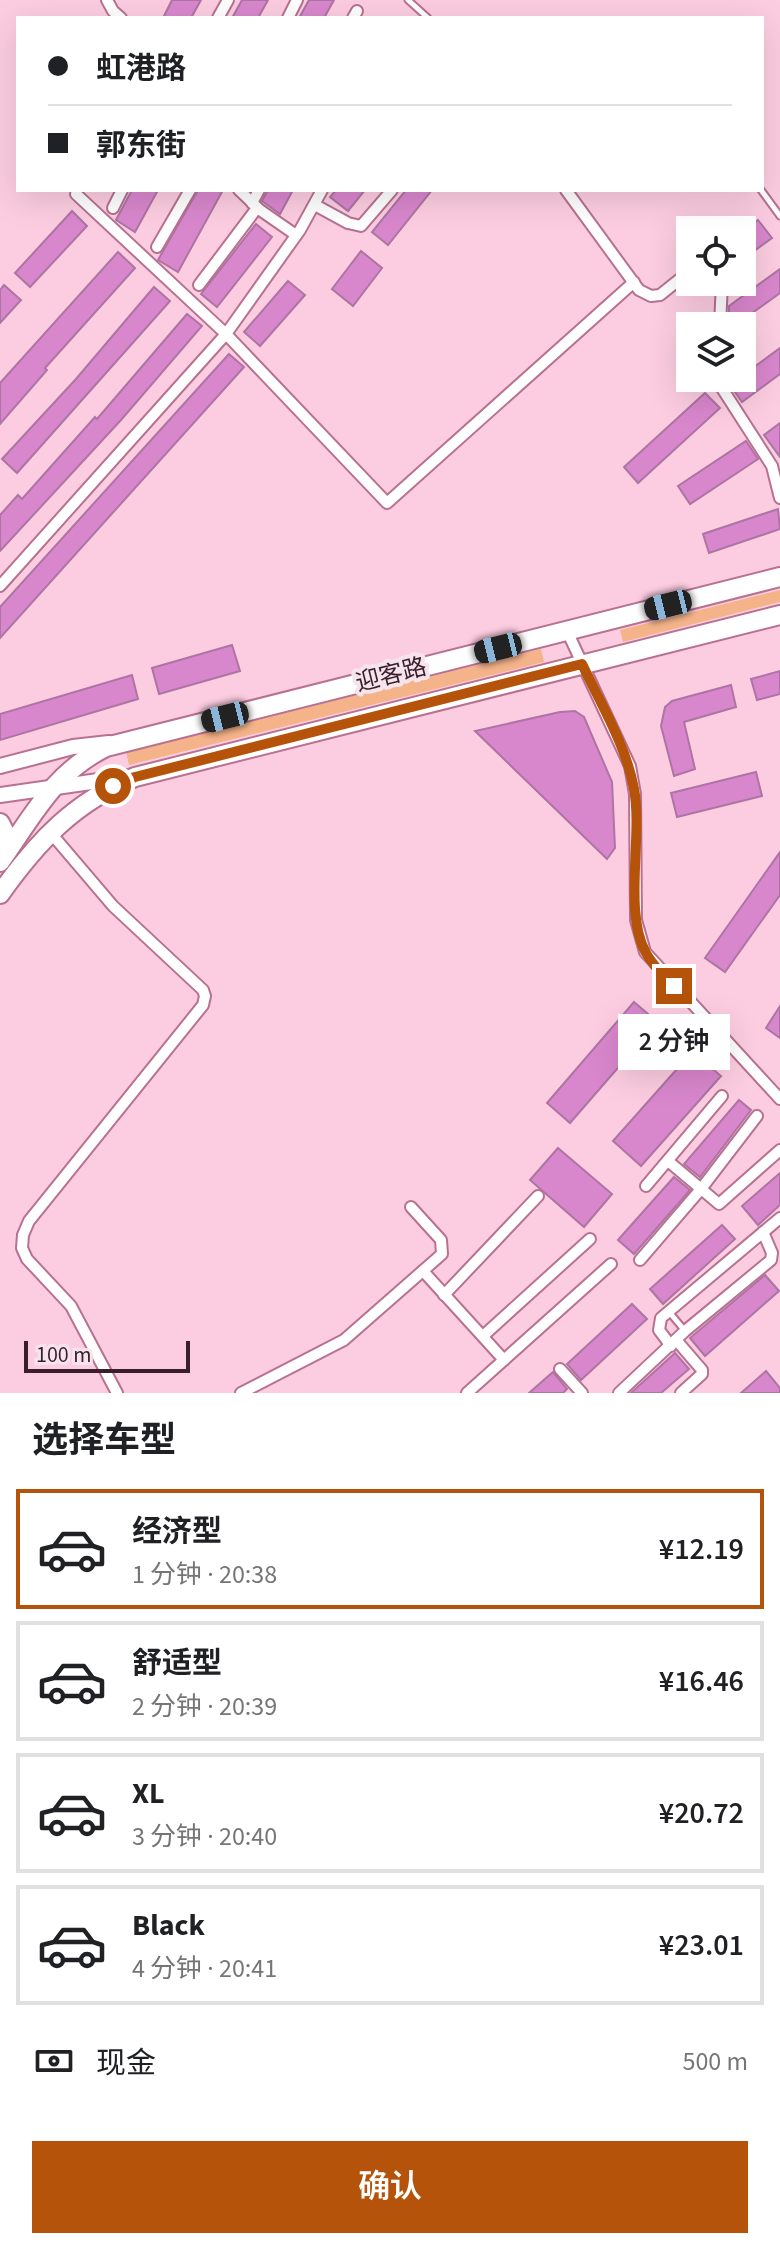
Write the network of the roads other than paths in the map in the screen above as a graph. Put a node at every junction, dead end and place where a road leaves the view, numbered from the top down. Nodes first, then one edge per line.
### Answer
1 (107, 0) edge
2 (408, 0) edge
3 (119, 16) edge
4 (426, 16) edge
5 (121, 192) edge
6 (189, 192) edge
7 (241, 192) edge
8 (258, 192) edge
9 (321, 192) edge
10 (390, 192) edge
11 (567, 192) edge
12 (762, 192) edge
13 (76, 194) dead end
14 (255, 205) junction
15 (315, 205) junction
16 (113, 208) dead end
17 (780, 216) edge
18 (296, 235) junction
19 (157, 247) dead end
20 (634, 282) junction
21 (676, 282) edge
22 (199, 285) dead end
23 (226, 334) junction
24 (724, 392) edge
25 (780, 498) edge
26 (780, 577) edge
27 (0, 586) edge
28 (780, 615) edge
29 (567, 631) junction
30 (582, 664) junction
31 (133, 740) junction
32 (0, 766) edge
33 (151, 773) junction
34 (52, 787) junction
35 (0, 795) edge
36 (0, 823) edge
37 (50, 832) junction
38 (2, 858) edge
39 (0, 894) edge
40 (722, 1096) dead end
41 (780, 1099) edge
42 (757, 1116) dead end
43 (780, 1150) edge
44 (668, 1161) junction
45 (646, 1186) dead end
46 (701, 1189) junction
47 (538, 1196) dead end
48 (411, 1207) dead end
49 (780, 1218) edge
50 (763, 1232) junction
51 (590, 1239) dead end
52 (640, 1260) dead end
53 (611, 1264) dead end
54 (423, 1271) junction
55 (444, 1295) junction
56 (669, 1312) junction
57 (685, 1331) junction
58 (483, 1336) junction
59 (674, 1344) junction
60 (504, 1360) junction
61 (560, 1369) dead end
62 (117, 1393) edge
63 (241, 1393) edge
64 (467, 1393) edge
65 (582, 1393) edge
66 (619, 1393) edge
67 (681, 1393) edge

1 - 3 street
2 - 4 lane
5 - 16 street
6 - 19 street
7 - 14 street
8 - 14 street
9 - 15 street
10 - 15 street
11 - 20 street
12 - 17 lane
13 - 23 street
14 - 18 street
14 - 22 street
15 - 18 street
18 - 23 street
20 - 21 street
20 - 23 street
23 - 27 street
24 - 25 street
26 - 29 highway, 迎客路
28 - 30 highway, 迎客路
29 - 30 street
29 - 31 highway, 迎客路
30 - 33 highway, 迎客路
30 - 41 street
31 - 32 main road, 迎客路
31 - 34 highway
33 - 34 main road, 迎客路
33 - 37 highway
34 - 35 main road, 迎客路
34 - 38 highway
36 - 38 highway
37 - 39 highway
37 - 62 street
40 - 44 street
42 - 46 street
43 - 46 street
44 - 45 street
44 - 46 street
46 - 52 street
47 - 55 street
48 - 54 street
49 - 50 street
50 - 56 street
50 - 57 street
51 - 58 street
53 - 60 street
54 - 55 street
54 - 63 street
55 - 58 street
56 - 57 lane
56 - 59 street
57 - 59 street
58 - 60 street
59 - 66 street
59 - 67 street
60 - 64 street
61 - 65 street

